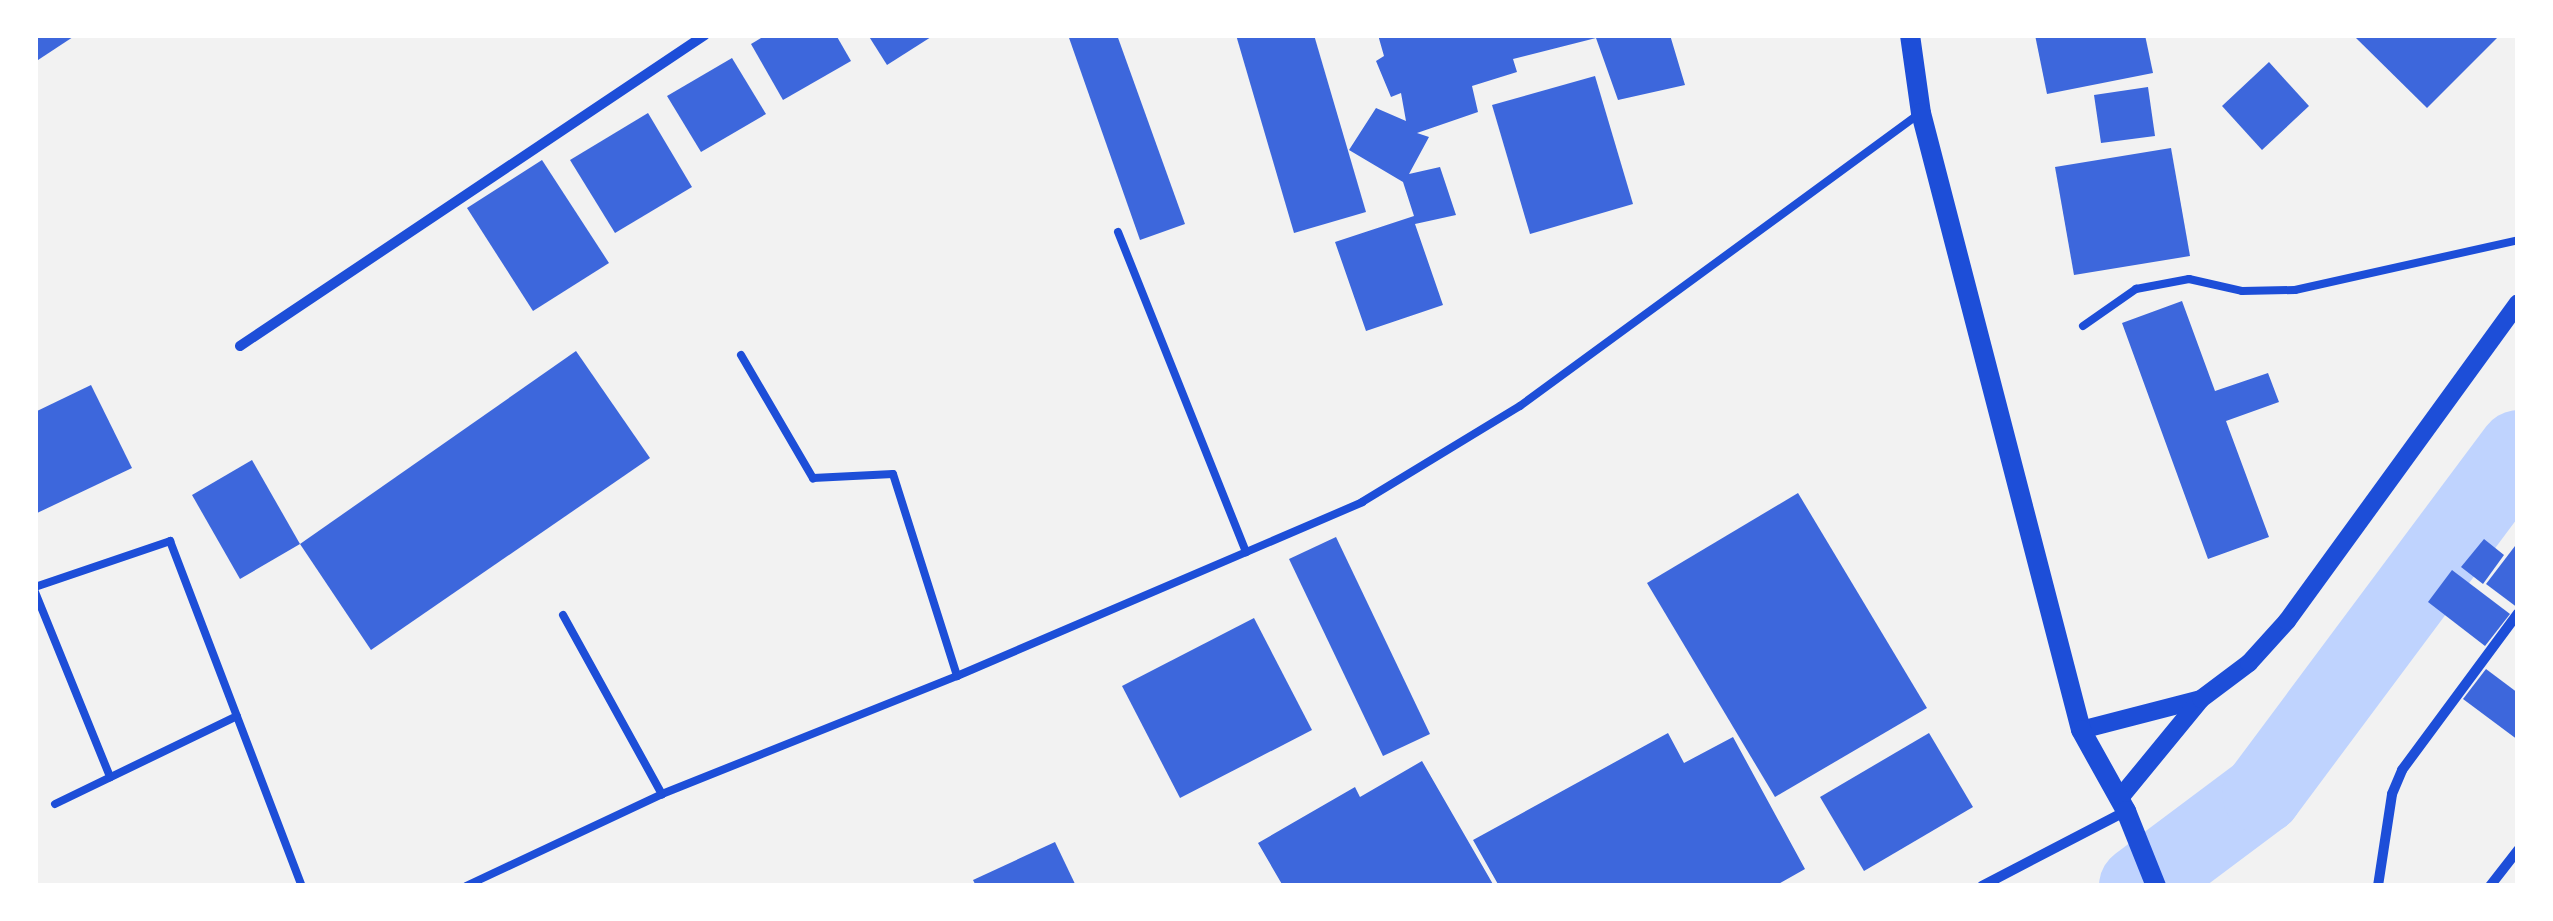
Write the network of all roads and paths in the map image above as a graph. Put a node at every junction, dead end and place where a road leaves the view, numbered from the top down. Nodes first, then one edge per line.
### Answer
1 (706, 35) edge
2 (1910, 35) edge
3 (1921, 112) junction
4 (1118, 232) dead end
5 (2518, 240) edge
6 (2518, 303) edge
7 (2084, 326) dead end
8 (240, 346) dead end
9 (741, 355) dead end
10 (1246, 552) junction
11 (35, 590) edge
12 (2518, 613) edge
13 (563, 615) dead end
14 (957, 676) junction
15 (2201, 699) junction
16 (237, 716) junction
17 (2081, 730) junction
18 (110, 777) junction
19 (662, 794) junction
20 (54, 804) dead end
21 (2122, 805) junction
22 (2518, 850) edge
23 (2152, 877) edge
24 (302, 886) edge
25 (466, 886) edge
26 (1982, 886) edge
27 (2378, 886) edge
28 (2490, 886) edge

1 - 8 street
2 - 3 main road
3 - 10 lane
3 - 17 main road
4 - 10 lane
5 - 7 lane
6 - 15 street
9 - 14 lane
10 - 14 lane
11 - 16 lane
11 - 18 lane
12 - 27 street
13 - 19 lane
14 - 19 lane
15 - 17 street
15 - 21 street
16 - 18 lane
16 - 24 lane
17 - 21 main road
18 - 20 lane
19 - 25 lane
21 - 23 main road
21 - 26 street
22 - 28 street

